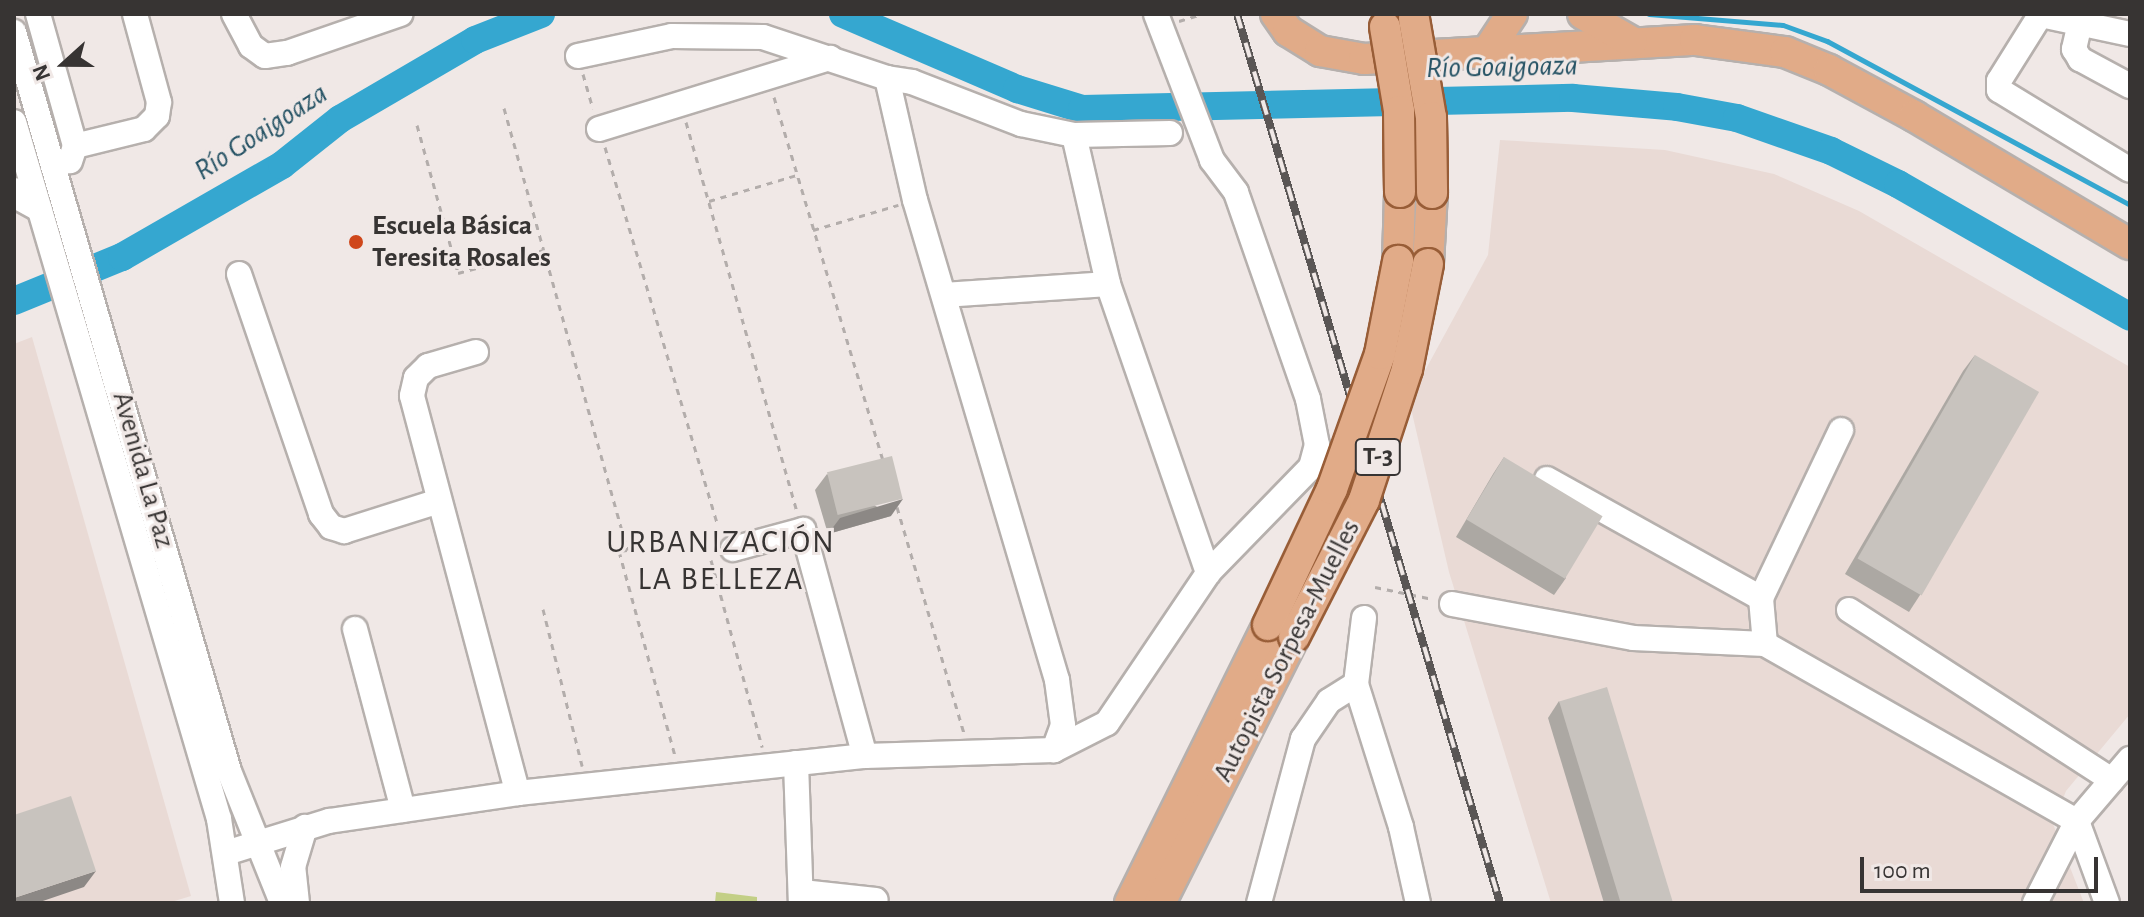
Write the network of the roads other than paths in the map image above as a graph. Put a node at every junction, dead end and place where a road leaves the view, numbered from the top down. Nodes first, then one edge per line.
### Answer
1 (38, 14) edge
2 (135, 14) edge
3 (234, 14) edge
4 (400, 14) edge
5 (1276, 14) edge
6 (1512, 14) edge
7 (1583, 14) edge
8 (2041, 14) edge
9 (1413, 16) edge
10 (1158, 20) edge
11 (1383, 20) edge
12 (2080, 23) junction
13 (2117, 26) edge
14 (14, 32) edge
15 (1632, 42) junction
16 (1485, 55) junction
17 (578, 56) road end
18 (830, 58) junction
19 (887, 78) junction
20 (2130, 86) edge
21 (14, 122) edge
22 (599, 129) road end
23 (1170, 133) dead end
24 (1074, 135) junction
25 (75, 146) junction
26 (2130, 170) edge
27 (14, 190) edge
28 (60, 190) junction
29 (41, 216) junction
30 (2130, 244) edge
31 (1413, 263) junction
32 (239, 274) dead end
33 (1108, 284) junction
34 (944, 295) junction
35 (476, 352) dead end
36 (1841, 430) dead end
37 (1547, 479) edge
38 (436, 502) junction
39 (733, 549) dead end
40 (1208, 573) junction
41 (1761, 598) junction
42 (1452, 604) road end
43 (1849, 610) dead end
44 (1364, 618) dead end
45 (355, 629) dead end
46 (1281, 631) junction
47 (1765, 644) junction
48 (1356, 684) junction
49 (1054, 750) junction
50 (865, 756) junction
51 (2130, 759) edge
52 (796, 763) junction
53 (2112, 780) junction
54 (518, 793) junction
55 (1214, 794) junction
56 (403, 810) junction
57 (219, 819) junction
58 (2077, 821) junction
59 (317, 824) junction
60 (1169, 827) junction
61 (254, 835) junction
62 (226, 853) junction
63 (802, 898) edge
64 (876, 900) dead end
65 (1263, 902) edge
66 (232, 903) edge
67 (282, 903) edge
68 (297, 903) edge
69 (1114, 903) edge
70 (1130, 903) edge
71 (1160, 903) edge
72 (1174, 903) edge
73 (1418, 903) edge
74 (2035, 903) edge
75 (2107, 903) edge

1 - 25 street
2 - 25 street
3 - 4 street
5 - 16 main road
6 - 16 main road
7 - 15 main road
8 - 12 street
8 - 26 street
9 - 31 main road, Autopista Sorpesa-Muelles / T-3, bridge
10 - 40 street
11 - 31 main road, Autopista Sorpesa-Muelles / T-3, bridge
12 - 13 street
12 - 20 street
14 - 28 street, Avenida La Paz
15 - 16 main road
15 - 30 main road
17 - 18 street
18 - 19 street
18 - 22 street
19 - 24 street
19 - 34 street
21 - 29 street, Avenida La Paz
23 - 24 street
24 - 33 street
25 - 28 street
27 - 29 street
28 - 61 street, Avenida La Paz
29 - 57 street, Avenida La Paz
31 - 46 main road, Autopista Sorpesa-Muelles / T-3, bridge
32 - 38 street
33 - 34 street
33 - 40 street
34 - 49 street
35 - 38 street
36 - 41 street
37 - 41 street
38 - 54 street
39 - 50 street
40 - 49 street
41 - 47 street
42 - 47 street
43 - 53 street
44 - 48 street
45 - 56 street
46 - 55 main road, Autopista Sorpesa-Muelles / T-3
46 - 60 main road, Autopista Sorpesa-Muelles / T-3
47 - 58 street
48 - 65 street
48 - 73 street
49 - 50 street
50 - 52 street
51 - 53 street
52 - 54 street
52 - 63 street
53 - 58 street
54 - 56 street
55 - 71 main road, Autopista Sorpesa-Muelles / T-3
55 - 72 main road
56 - 59 street
57 - 61 street
57 - 62 street, Avenida La Paz
58 - 74 street
58 - 75 street
59 - 61 street
59 - 68 street
60 - 69 main road
60 - 70 main road, Autopista Sorpesa-Muelles / T-3
61 - 62 street
61 - 67 street, Avenida La Paz
62 - 66 street, Avenida La Paz
63 - 64 street

